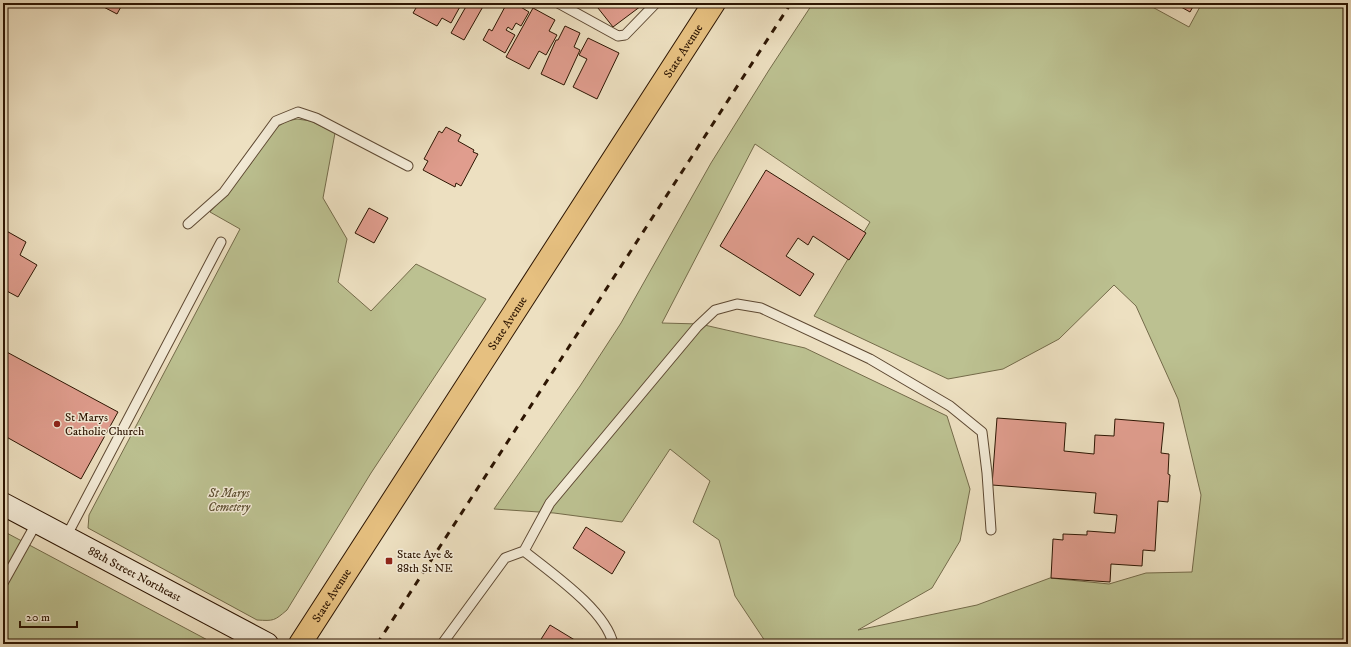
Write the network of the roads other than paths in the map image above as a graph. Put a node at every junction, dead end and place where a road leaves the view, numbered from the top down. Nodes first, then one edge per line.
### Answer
1 (558, 3) edge
2 (656, 3) edge
3 (709, 7) edge
4 (408, 166) dead end
5 (188, 224) dead end
6 (221, 242) dead end
7 (3, 504) edge
8 (37, 522) junction
9 (991, 530) dead end
10 (66, 537) junction
11 (524, 551) junction
12 (3, 583) edge
13 (267, 644) edge
14 (300, 644) edge
15 (442, 644) edge
16 (613, 644) edge

1 - 2 lane
3 - 14 main road, State Avenue
4 - 5 lane
6 - 10 lane
7 - 8 main road, 88th Street Northeast
8 - 10 main road, 88th Street Northeast
8 - 12 lane
9 - 11 lane
10 - 13 main road, 88th Street Northeast
11 - 15 lane
11 - 16 lane

